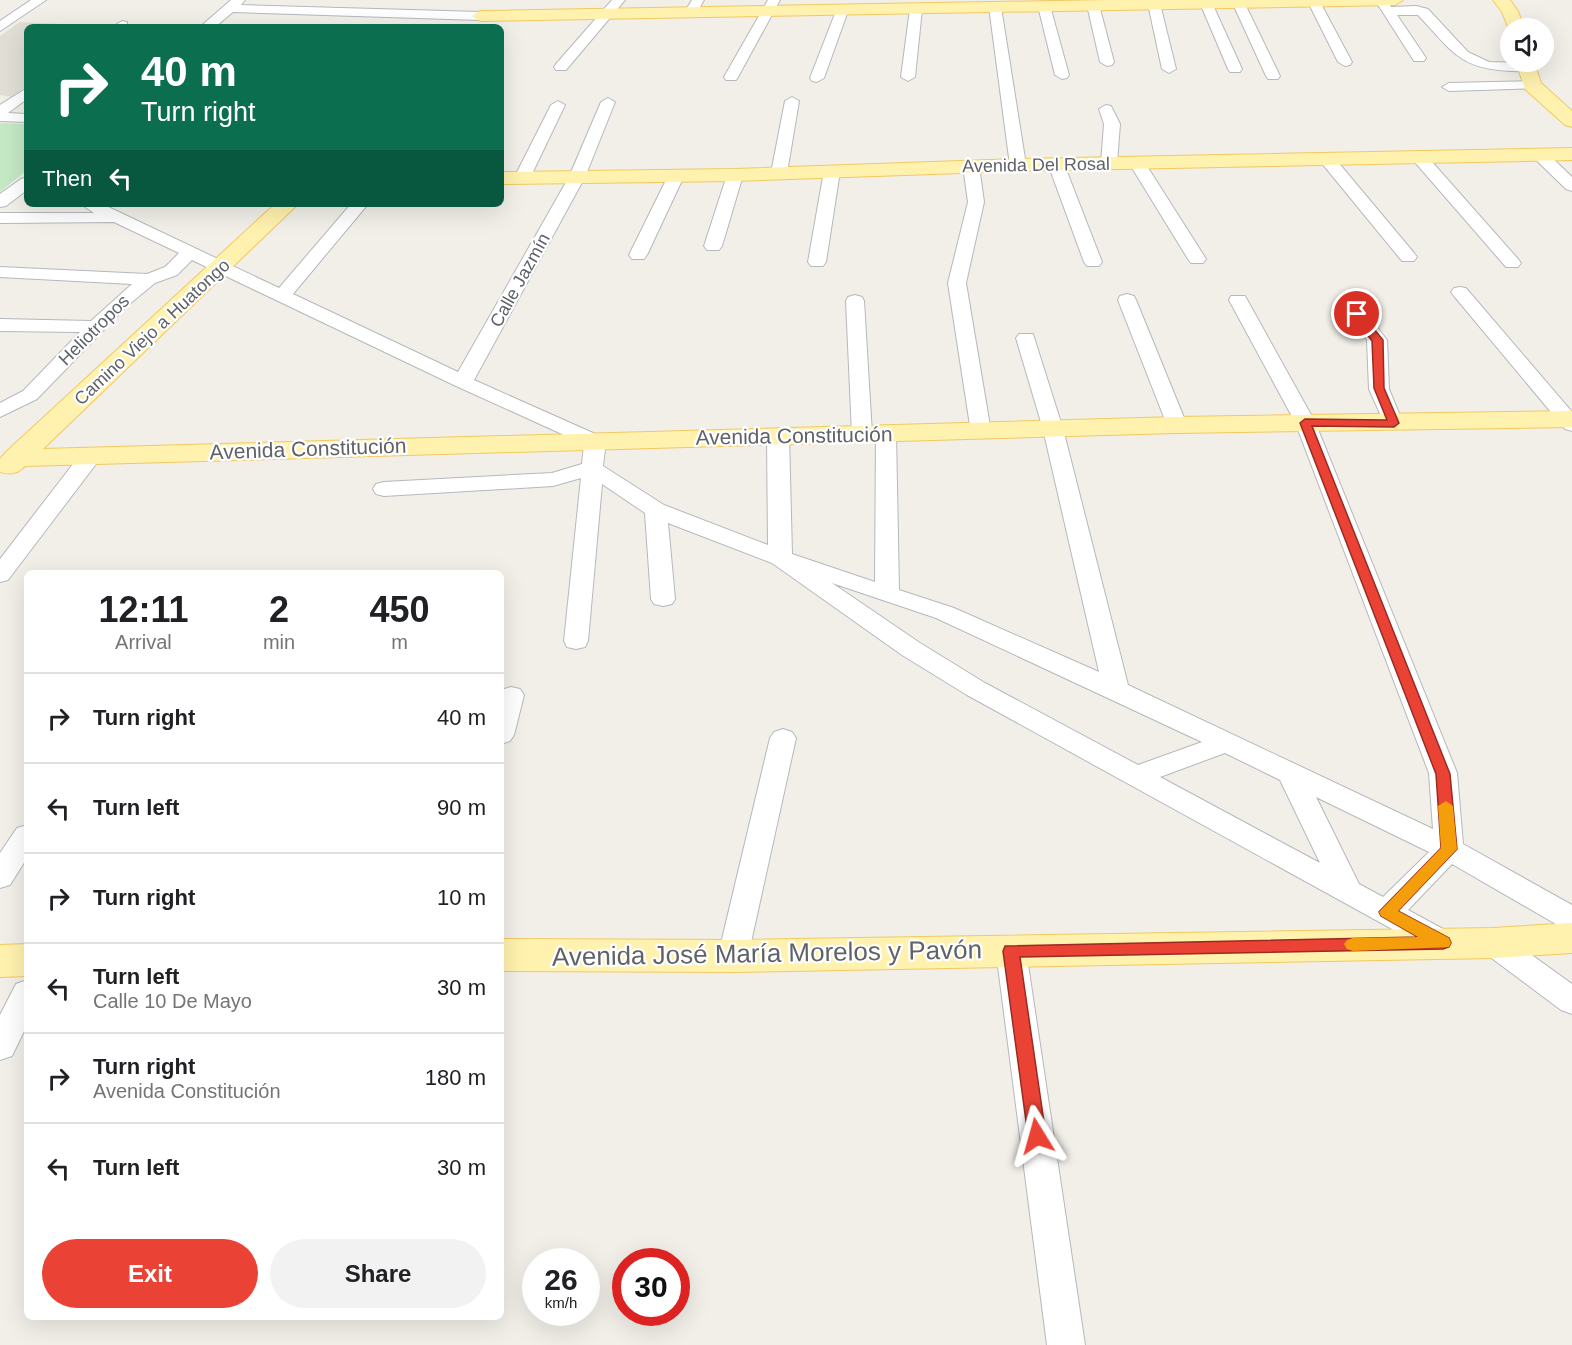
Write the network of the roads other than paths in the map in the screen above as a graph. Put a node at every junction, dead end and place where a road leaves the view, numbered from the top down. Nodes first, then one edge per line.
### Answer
1 (40, 0) edge
2 (310, 0) edge
3 (390, 0) edge
4 (496, 0) edge
5 (1502, 0) edge
6 (1324, 1) edge
7 (1196, 2) edge
8 (1246, 2) edge
9 (1084, 3) edge
10 (1145, 3) edge
11 (234, 4) edge
12 (1005, 4) edge
13 (1388, 4) edge
14 (694, 6) edge
15 (771, 6) edge
16 (927, 6) edge
17 (1044, 6) junction
18 (613, 7) edge
19 (300, 10) junction
20 (842, 11) junction
21 (376, 13) junction
22 (1512, 18) edge
23 (288, 21) dead end
24 (474, 21) edge
25 (2, 24) edge
26 (211, 24) edge
27 (366, 24) edge
28 (1419, 58) dead end
29 (1107, 62) dead end
30 (1345, 62) dead end
31 (561, 67) dead end
32 (1500, 68) edge
33 (1169, 69) dead end
34 (1235, 69) dead end
35 (1523, 72) edge
36 (1529, 72) edge
37 (1062, 75) dead end
38 (1273, 76) dead end
39 (731, 77) dead end
40 (908, 77) dead end
41 (817, 78) dead end
42 (1449, 87) dead end
43 (24, 94) edge
44 (1547, 99) junction
45 (1474, 100) dead end
46 (792, 101) dead end
47 (608, 102) dead end
48 (558, 105) dead end
49 (1106, 110) dead end
50 (0, 111) edge
51 (0, 117) edge
52 (24, 118) edge
53 (1572, 121) edge
54 (1572, 153) edge
55 (1539, 154) junction
56 (1419, 157) junction
57 (1326, 158) junction
58 (1109, 163) junction
59 (1137, 163) junction
60 (1056, 164) junction
61 (1018, 165) junction
62 (971, 166) junction
63 (831, 171) junction
64 (779, 173) junction
65 (735, 175) junction
66 (676, 176) junction
67 (522, 177) junction
68 (577, 177) junction
69 (504, 178) edge
70 (24, 184) edge
71 (1572, 186) edge
72 (0, 202) edge
73 (95, 207) edge
74 (284, 207) edge
75 (357, 207) edge
76 (0, 218) edge
77 (119, 218) junction
78 (713, 246) dead end
79 (190, 252) junction
80 (638, 255) dead end
81 (1408, 257) dead end
82 (1197, 259) dead end
83 (817, 262) dead end
84 (1094, 262) dead end
85 (1512, 263) dead end
86 (222, 267) junction
87 (0, 272) edge
88 (150, 279) junction
89 (1460, 292) dead end
90 (282, 296) junction
91 (1127, 300) dead end
92 (1238, 300) dead end
93 (855, 301) dead end
94 (1357, 314) dead end
95 (0, 325) edge
96 (95, 327) junction
97 (1026, 338) dead end
98 (463, 382) junction
99 (3, 408) edge
100 (1571, 421) edge
101 (1305, 423) junction
102 (1394, 423) junction
103 (1177, 425) junction
104 (1053, 429) junction
105 (981, 432) junction
106 (874, 434) junction
107 (778, 436) junction
108 (593, 454) junction
109 (91, 456) junction
110 (8, 467) edge
111 (384, 489) dead end
112 (656, 510) junction
113 (780, 558) junction
114 (0, 575) edge
115 (887, 592) junction
116 (663, 599) dead end
117 (576, 641) dead end
118 (1116, 690) junction
119 (511, 695) dead end
120 (504, 723) edge
121 (783, 738) dead end
122 (1226, 743) junction
123 (1292, 774) junction
124 (1135, 776) junction
125 (24, 840) edge
126 (1449, 849) junction
127 (0, 877) edge
128 (1348, 891) junction
129 (1387, 912) junction
130 (1572, 919) edge
131 (1572, 938) edge
132 (1443, 943) junction
133 (1494, 943) junction
134 (1011, 951) junction
135 (504, 955) edge
136 (733, 956) junction
137 (24, 960) edge
138 (0, 961) edge
139 (24, 999) edge
140 (1572, 1001) edge
141 (0, 1047) edge
142 (1066, 1345) edge

1 - 25 street
2 - 19 street
3 - 21 street
4 - 24 main road
5 - 22 main road
6 - 8 main road
6 - 13 main road
6 - 30 street
7 - 8 main road
7 - 10 main road
7 - 34 street
8 - 38 street
9 - 10 main road
9 - 17 main road
9 - 29 street
10 - 33 street
11 - 19 street
11 - 26 street
12 - 16 main road
12 - 17 main road
12 - 61 street
13 - 28 street
13 - 32 street
14 - 15 main road
14 - 18 main road
15 - 20 main road
15 - 39 street
16 - 20 main road
16 - 40 street
17 - 37 street
18 - 24 main road
18 - 31 street
19 - 21 street
19 - 23 street
20 - 41 street
21 - 24 street
21 - 27 street
35 - 42 street
36 - 44 main road
43 - 50 street
44 - 45 street
44 - 53 main road
46 - 64 street
47 - 68 street, Calle Jazmín
48 - 67 street
49 - 58 street
51 - 52 street
54 - 55 main road, Avenida Del Rosal
55 - 56 main road, Avenida Del Rosal
55 - 71 street
56 - 57 main road, Avenida Del Rosal
56 - 85 street
57 - 59 main road, Avenida Del Rosal
57 - 81 street
58 - 59 main road, Avenida Del Rosal
58 - 60 main road, Avenida Del Rosal
59 - 82 street
60 - 61 main road, Avenida Del Rosal
60 - 84 street
61 - 62 main road, Avenida Del Rosal
62 - 63 main road, Avenida Del Rosal
62 - 105 street
63 - 64 main road, Avenida Del Rosal
63 - 83 street
64 - 65 main road, Avenida Del Rosal
65 - 66 main road, Avenida Del Rosal
65 - 78 street
66 - 68 main road, Avenida Del Rosal
66 - 80 street
67 - 68 main road, Avenida Del Rosal
67 - 69 main road, Avenida Del Rosal
68 - 98 street, Calle Jazmín
70 - 72 street
73 - 77 street
74 - 86 main road, Camino Viejo a Huatongo
75 - 90 street
76 - 77 street
77 - 79 street
79 - 86 street
79 - 88 street, Heliotropos
86 - 90 street
86 - 110 main road, Camino Viejo a Huatongo
87 - 88 street
88 - 96 street, Heliotropos
89 - 100 street
90 - 98 street
91 - 103 street
92 - 101 street
93 - 106 street
94 - 102 street
95 - 96 street
96 - 99 street, Heliotropos
97 - 104 street
98 - 108 street
100 - 102 main road, Avenida Constitución
101 - 102 main road, Avenida Constitución
101 - 103 main road, Avenida Constitución
101 - 126 street
103 - 104 main road, Avenida Constitución
104 - 105 main road, Avenida Constitución
104 - 118 street
105 - 106 main road, Avenida Constitución
106 - 107 main road, Avenida Constitución
106 - 115 street
107 - 108 main road, Avenida Constitución
107 - 113 street
108 - 109 main road, Avenida Constitución
108 - 111 street
108 - 112 street
108 - 117 street
109 - 110 main road, Avenida Constitución
109 - 114 street
112 - 113 street
112 - 116 street
113 - 115 street
113 - 124 street
115 - 118 street
118 - 122 street
119 - 120 street
121 - 136 street
122 - 123 street
122 - 124 street
123 - 126 street
123 - 128 street
124 - 128 street
125 - 127 street
126 - 129 street
126 - 130 street
128 - 129 street
129 - 132 street
131 - 133 main road, Avenida José María Morelos y Pavón
132 - 133 main road, Avenida José María Morelos y Pavón
132 - 134 main road, Avenida José María Morelos y Pavón
133 - 140 street
134 - 136 main road, Avenida José María Morelos y Pavón
134 - 142 street
135 - 136 main road, Avenida José María Morelos y Pavón
137 - 138 main road
139 - 141 street

